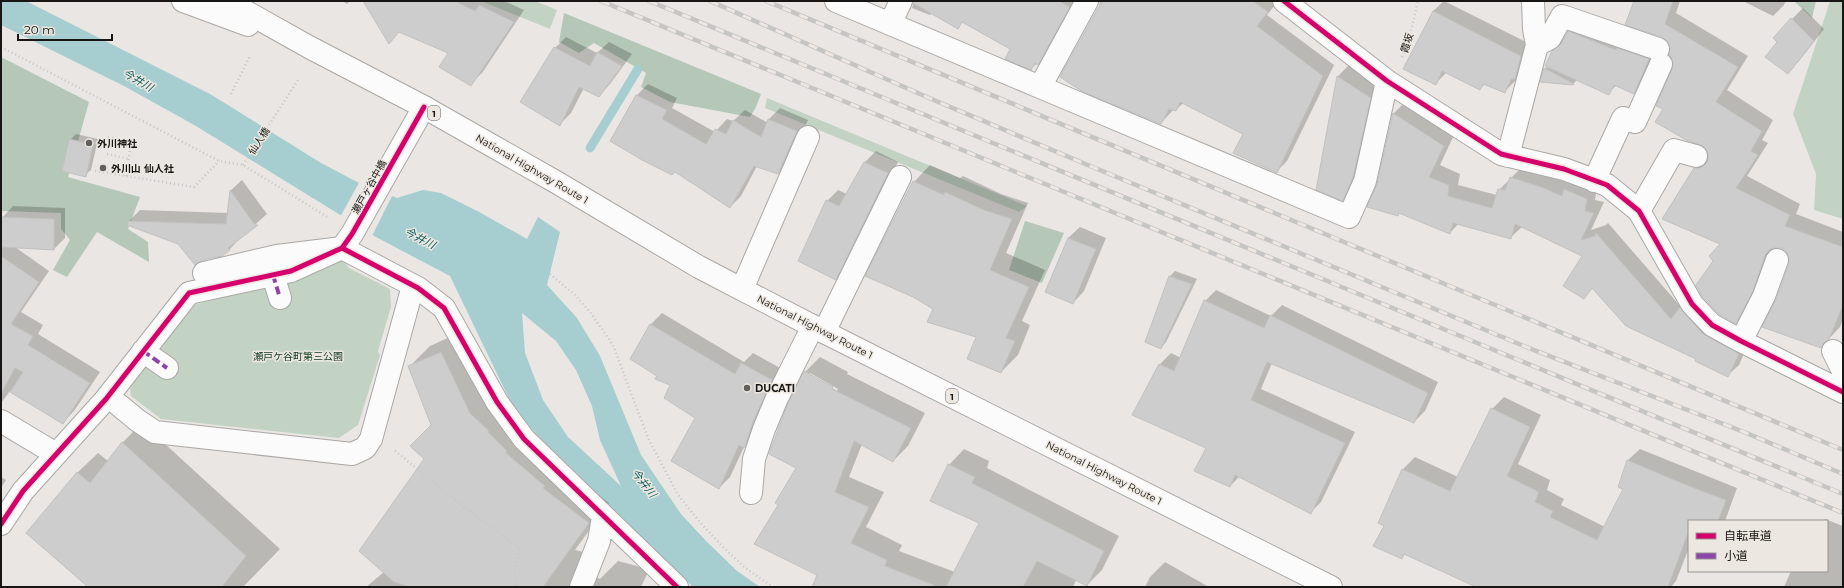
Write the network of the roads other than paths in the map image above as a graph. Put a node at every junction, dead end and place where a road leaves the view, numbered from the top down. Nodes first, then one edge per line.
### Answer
1 (183, 1) edge
2 (226, 1) edge
3 (836, 1) edge
4 (901, 1) edge
5 (1087, 1) edge
6 (1284, 1) edge
7 (1533, 1) edge
8 (890, 24) junction
9 (1537, 46) junction
10 (309, 47) junction
11 (1387, 81) junction
12 (1040, 88) junction
13 (424, 107) junction
14 (808, 137) dead end
15 (1508, 156) junction
16 (1696, 156) dead end
17 (900, 177) dead end
18 (1594, 181) junction
19 (1639, 211) junction
20 (347, 241) junction
21 (1777, 260) dead end
22 (204, 272) dead end
23 (273, 275) junction
24 (413, 286) junction
25 (742, 289) junction
26 (280, 298) dead end
27 (819, 329) junction
28 (1741, 341) junction
29 (143, 351) junction
30 (1833, 351) dead end
31 (167, 368) dead end
32 (1843, 371) edge
33 (1843, 392) edge
34 (108, 396) junction
35 (1, 421) edge
36 (56, 454) junction
37 (751, 493) dead end
38 (603, 517) junction
39 (1, 524) edge
40 (581, 587) edge
41 (677, 587) edge
42 (1331, 587) edge

1 - 10 main road, National Highway Route 1 / 1
2 - 10 main road, National Highway Route 1 / 1
3 - 8 main road
4 - 8 main road
5 - 12 main road
6 - 11 main road
7 - 9 main road
8 - 12 main road
9 - 15 main road
9 - 18 main road
10 - 13 main road, National Highway Route 1 / 1
11 - 12 main road
11 - 15 main road
13 - 20 main road, 瀬戸ヶ谷中橋
13 - 25 main road, National Highway Route 1 / 1
14 - 25 main road
15 - 18 main road
16 - 19 main road
17 - 27 main road
18 - 19 main road
19 - 28 main road
20 - 22 main road
20 - 23 main road
20 - 24 main road
21 - 28 main road
23 - 26 main road
23 - 29 main road
24 - 34 main road
24 - 38 main road
25 - 27 main road, National Highway Route 1 / 1
27 - 37 main road
27 - 42 main road, National Highway Route 1 / 1
28 - 33 main road
29 - 31 main road
29 - 34 main road
30 - 32 main road
34 - 36 main road
35 - 36 main road
36 - 39 main road
38 - 40 main road
38 - 41 main road

